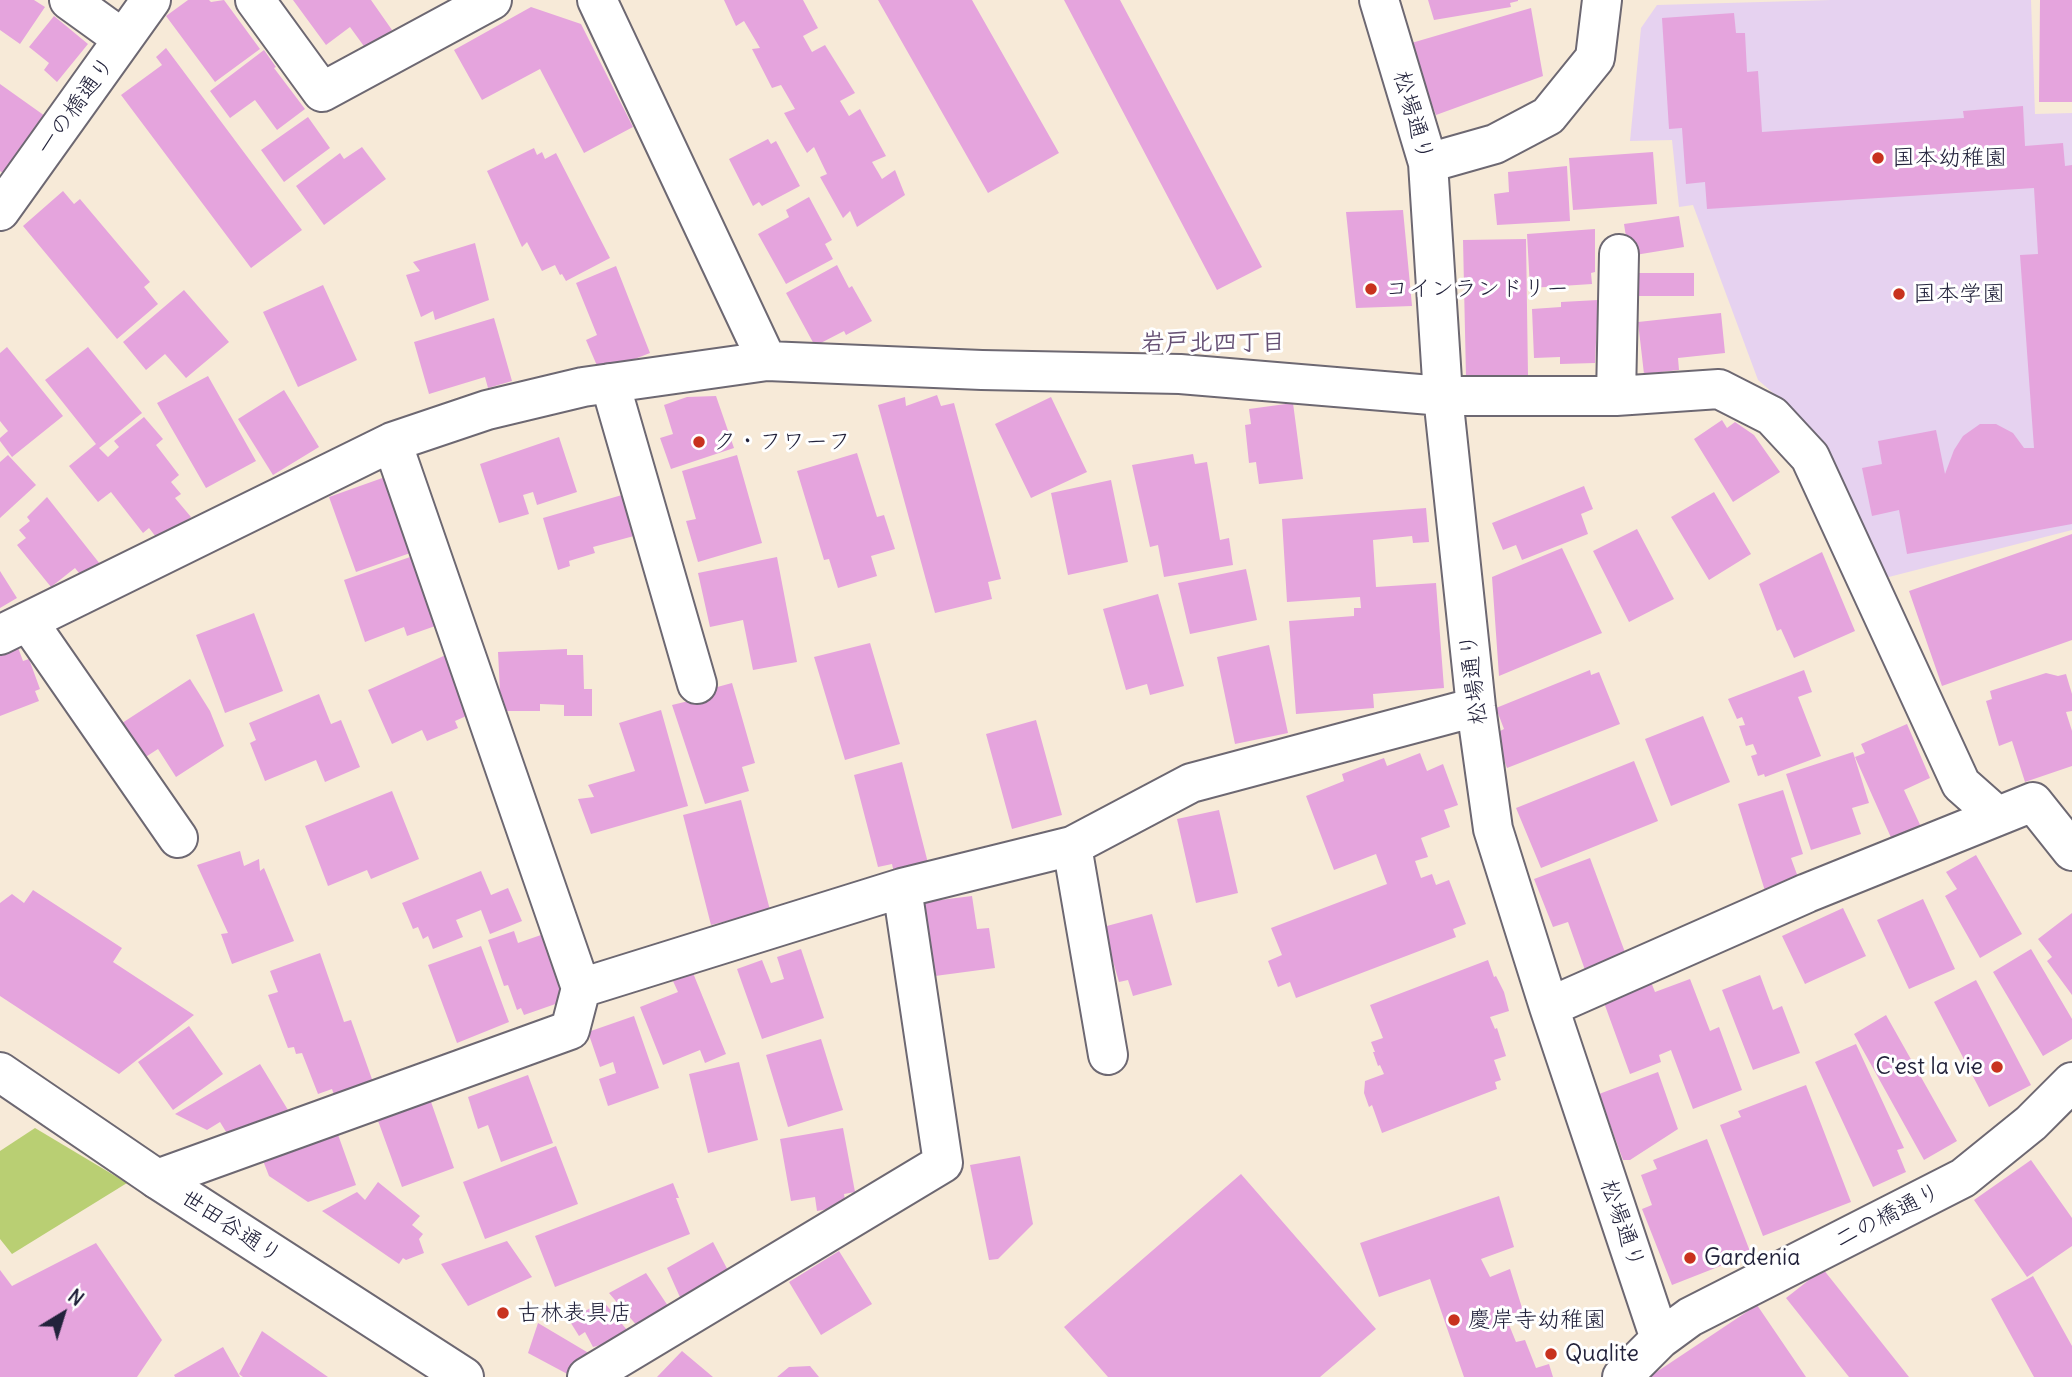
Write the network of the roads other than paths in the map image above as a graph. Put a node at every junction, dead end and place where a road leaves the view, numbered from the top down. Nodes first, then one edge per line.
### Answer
1 (69, 0) edge
2 (151, 0) edge
3 (255, 0) edge
4 (492, 0) edge
5 (597, 0) edge
6 (1380, 0) edge
7 (1602, 0) edge
8 (124, 39) junction
9 (1428, 163) junction
10 (0, 211) edge
11 (1619, 254) dead end
12 (767, 361) junction
13 (610, 383) junction
14 (1443, 396) junction
15 (1616, 396) junction
16 (392, 442) junction
17 (14, 629) edge
18 (697, 684) dead end
19 (1476, 707) junction
20 (1996, 815) junction
21 (178, 838) dead end
22 (1072, 846) junction
23 (2072, 851) edge
24 (902, 888) junction
25 (581, 988) junction
26 (1549, 1007) junction
27 (1108, 1055) dead end
28 (0, 1072) edge
29 (2072, 1082) edge
30 (157, 1179) junction
31 (1660, 1339) junction
32 (464, 1377) edge
33 (587, 1377) edge
34 (1622, 1377) edge

1 - 8 street
2 - 8 street, 一の橋通り
3 - 4 street
5 - 12 street
6 - 9 street, 松場通り
7 - 9 street
8 - 10 street, 一の橋通り
9 - 14 street, 松場通り
11 - 15 street
12 - 13 street
12 - 14 street
13 - 16 street
13 - 18 street
14 - 15 street
14 - 19 street, 松場通り
15 - 20 street
16 - 17 street
16 - 25 street
17 - 21 street
19 - 22 street
19 - 26 street, 松場通り
20 - 23 street
20 - 26 street
22 - 24 street
22 - 27 street
24 - 25 street
24 - 33 street
25 - 30 street
26 - 31 street, 松場通り
28 - 30 street, 世田谷通り
29 - 31 street, 二の橋通り
30 - 32 street, 世田谷通り
31 - 34 street, 二の橋通り

